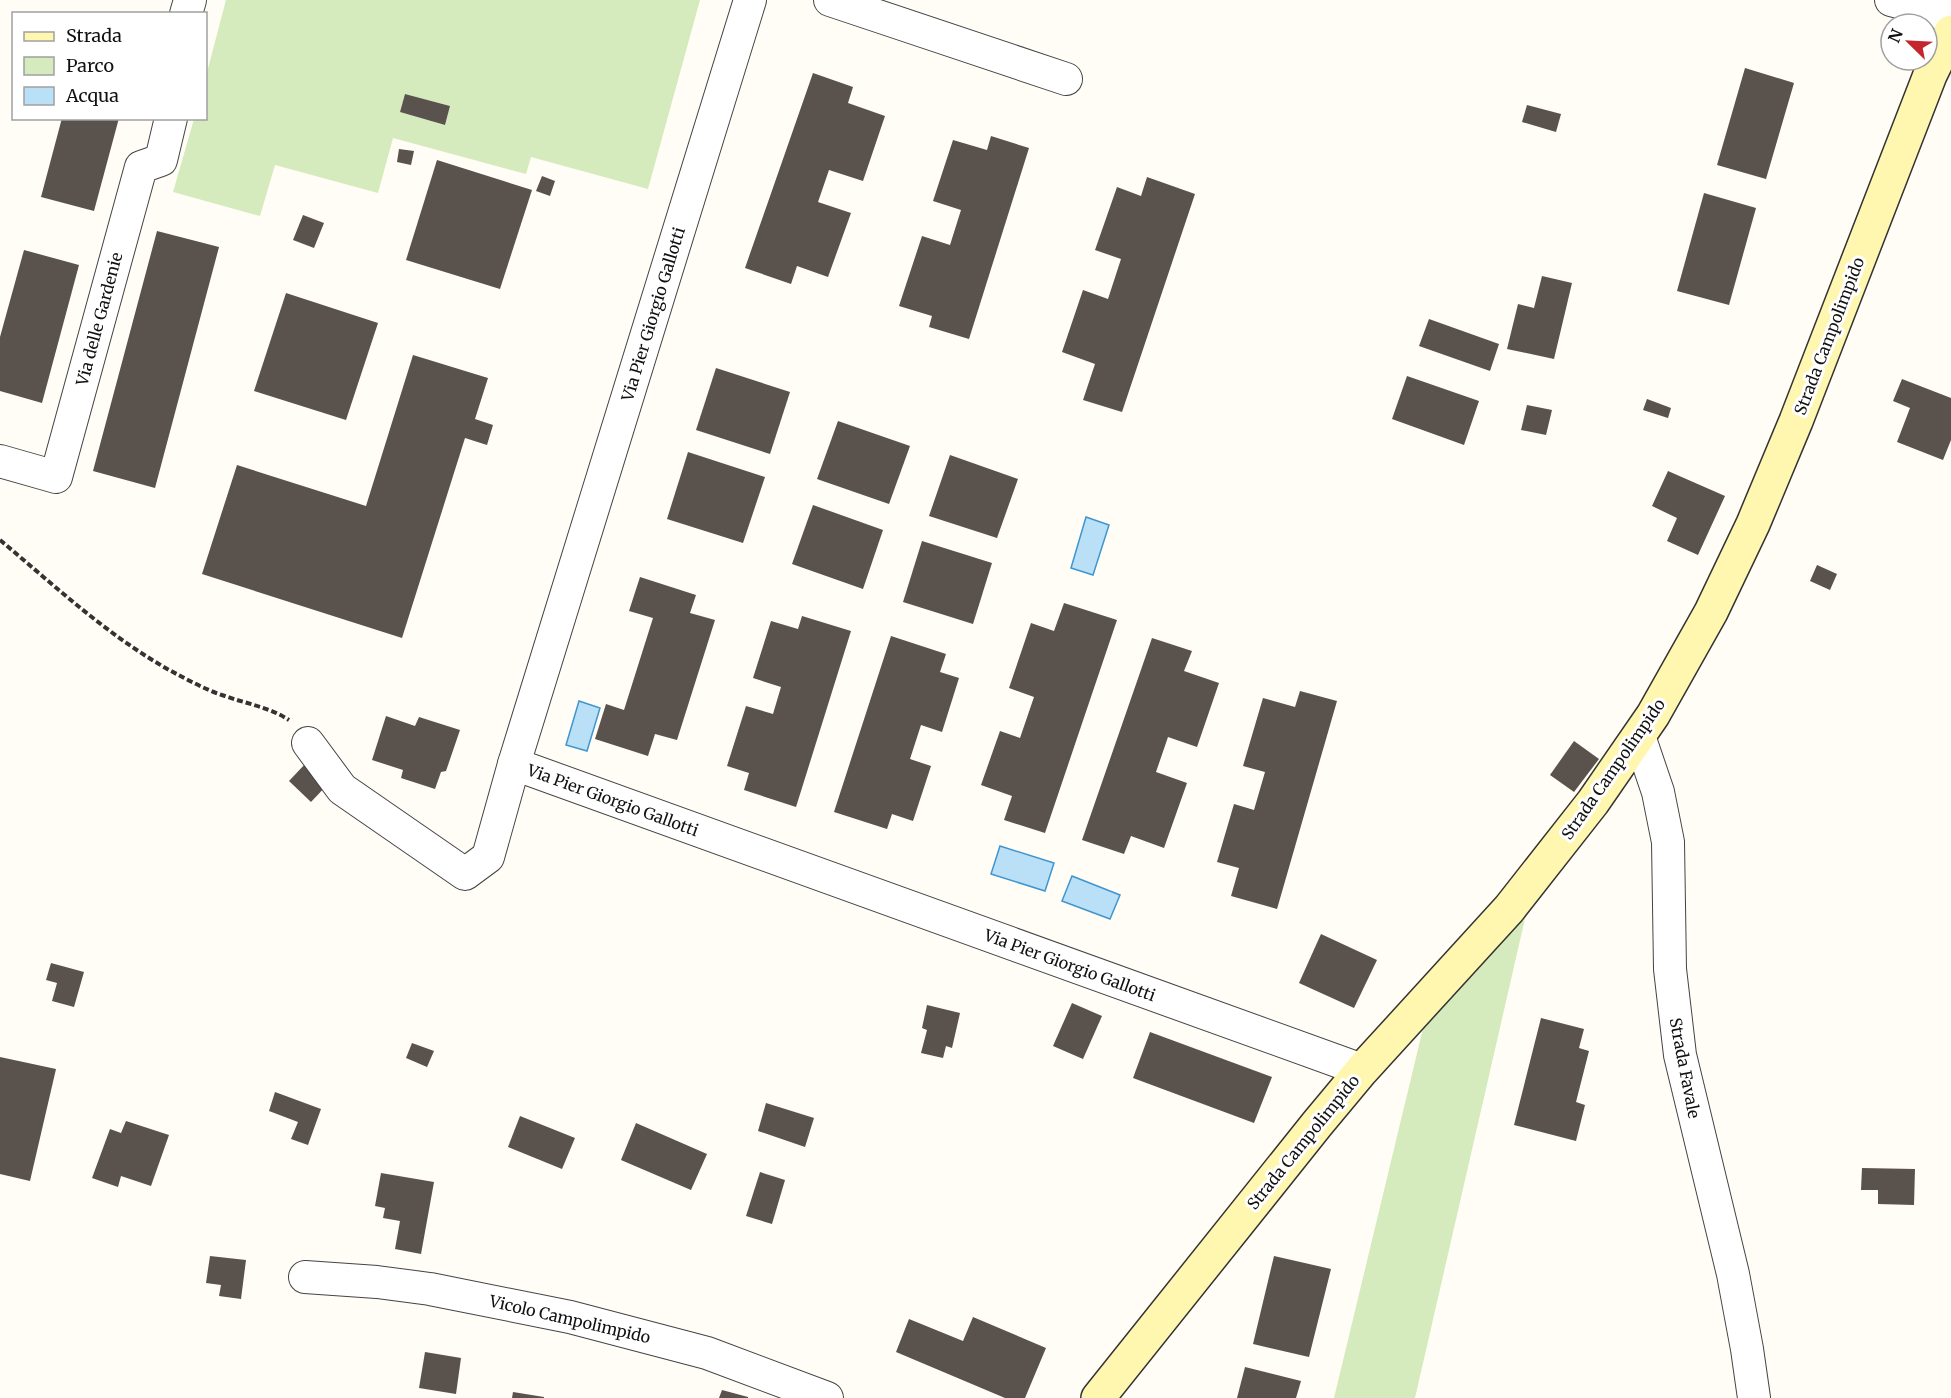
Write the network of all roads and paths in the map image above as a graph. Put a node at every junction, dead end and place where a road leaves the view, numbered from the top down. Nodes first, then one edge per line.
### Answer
1 (750, 0) edge
2 (830, 0) edge
3 (1891, 0) edge
4 (1951, 16) edge
5 (1951, 32) edge
6 (1066, 79) dead end
7 (170, 120) edge
8 (0, 461) edge
9 (0, 540) edge
10 (1639, 736) junction
11 (308, 743) joint
12 (514, 764) junction
13 (1362, 1070) junction
14 (305, 1277) dead end
15 (827, 1398) edge
16 (1098, 1398) edge
17 (1754, 1398) edge

1 - 12 street, Via Pier Giorgio Gallotti
2 - 6 street
3 - 4 street
5 - 10 street, Strada Campolimpido
7 - 8 street, Via delle Gardenie
9 - 11 path
10 - 13 street, Strada Campolimpido
10 - 17 street, Strada Favale
11 - 12 street
12 - 13 street, Via Pier Giorgio Gallotti
13 - 16 street, Strada Campolimpido
14 - 15 street, Vicolo Campolimpido

